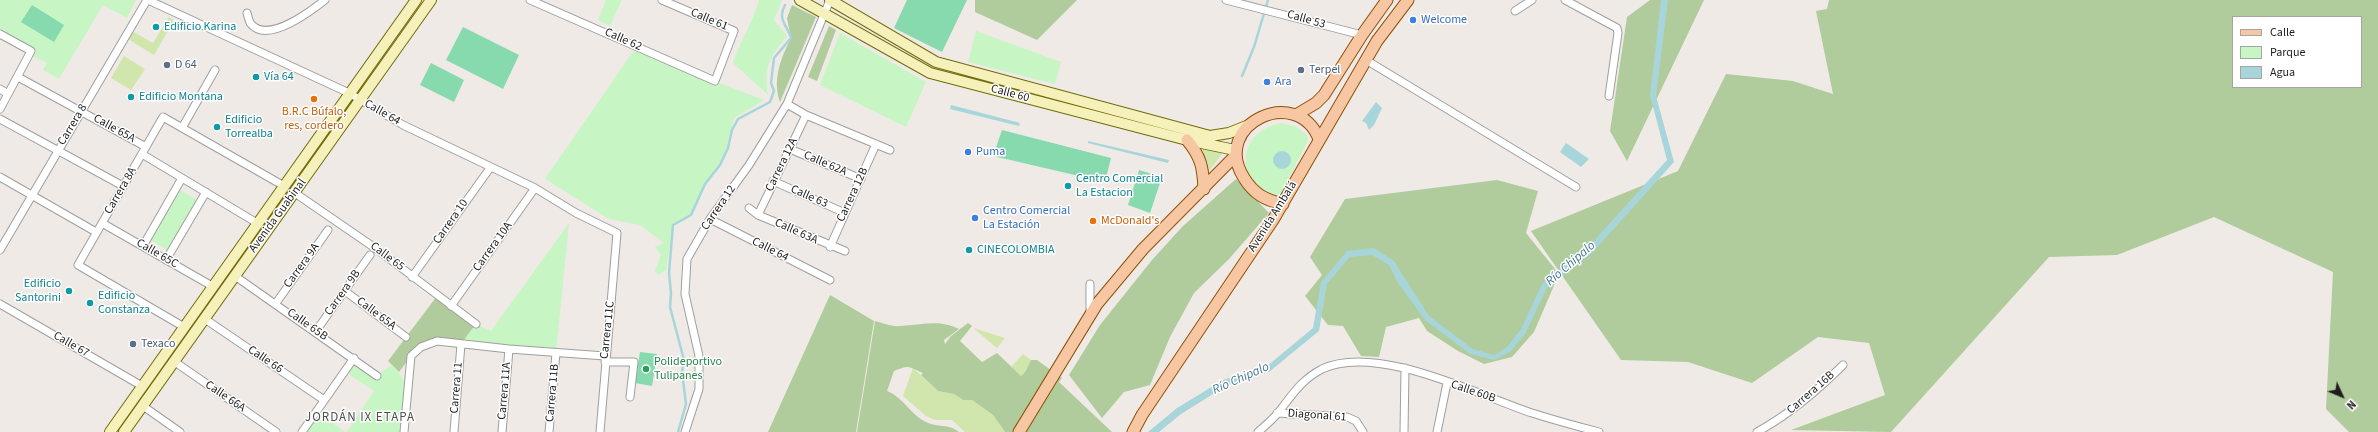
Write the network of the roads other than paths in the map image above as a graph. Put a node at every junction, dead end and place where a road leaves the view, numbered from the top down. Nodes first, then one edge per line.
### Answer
1 (147, 0) edge
2 (325, 0) edge
3 (416, 0) edge
4 (431, 0) edge
5 (530, 0) edge
6 (662, 0) edge
7 (800, 0) edge
8 (830, 0) edge
9 (1226, 0) edge
10 (1387, 0) edge
11 (1408, 0) edge
12 (1532, 0) edge
13 (1565, 0) edge
14 (1515, 11) dead end
15 (247, 13) dead end
16 (823, 14) junction
17 (734, 31) joint
18 (0, 34) edge
19 (1362, 35) junction
20 (1366, 60) junction
21 (215, 70) dead end
22 (18, 77) junction
23 (0, 89) edge
24 (349, 93) junction
25 (8, 94) junction
26 (1609, 96) dead end
27 (360, 100) junction
28 (787, 104) junction
29 (0, 109) edge
30 (81, 111) junction
31 (806, 115) junction
32 (1296, 115) junction
33 (0, 119) edge
34 (1249, 125) junction
35 (182, 128) junction
36 (1319, 139) junction
37 (1187, 140) junction
38 (876, 144) junction
39 (146, 147) junction
40 (790, 149) junction
41 (890, 150) dead end
42 (57, 151) junction
43 (1235, 153) junction
44 (142, 154) junction
45 (490, 168) junction
46 (0, 177) edge
47 (182, 178) junction
48 (861, 179) junction
49 (773, 181) junction
50 (123, 186) junction
51 (284, 186) junction
52 (1576, 187) dead end
53 (535, 188) junction
54 (1204, 189) junction
55 (206, 192) junction
56 (296, 193) junction
57 (31, 195) junction
58 (1283, 204) junction
59 (749, 208) dead end
60 (845, 213) junction
61 (758, 215) junction
62 (710, 219) junction
63 (102, 223) junction
64 (257, 223) junction
65 (328, 230) dead end
66 (613, 230) joint
67 (96, 232) junction
68 (143, 246) junction
69 (830, 246) junction
70 (0, 250) edge
71 (845, 252) dead end
72 (370, 255) dead end
73 (166, 260) junction
74 (235, 276) junction
75 (412, 277) junction
76 (830, 280) dead end
77 (1090, 284) dead end
78 (212, 286) junction
79 (345, 291) junction
80 (276, 303) junction
81 (0, 304) edge
82 (451, 306) junction
83 (1090, 314) junction
84 (205, 319) junction
85 (476, 324) dead end
86 (184, 327) junction
87 (316, 331) junction
88 (406, 337) dead end
89 (461, 344) junction
90 (508, 349) junction
91 (556, 353) junction
92 (354, 358) junction
93 (605, 359) junction
94 (175, 362) junction
95 (1843, 365) dead end
96 (1405, 368) junction
97 (377, 376) dead end
98 (1448, 383) junction
99 (142, 386) junction
100 (630, 397) dead end
101 (324, 400) junction
102 (143, 406) junction
103 (1278, 413) junction
104 (110, 432) edge
105 (124, 432) edge
106 (180, 432) edge
107 (276, 432) edge
108 (302, 432) edge
109 (404, 432) edge
110 (454, 432) edge
111 (502, 432) edge
112 (549, 432) edge
113 (600, 432) edge
114 (685, 432) edge
115 (1019, 432) edge
116 (1133, 432) edge
117 (1258, 432) edge
118 (1363, 432) edge
119 (1404, 432) edge
120 (1437, 432) edge
121 (1599, 432) edge
122 (1757, 432) edge

1 - 24 street, Calle 64
1 - 30 street, Carrera 8
2 - 15 street
3 - 24 main road, Avenida Guabinal
4 - 27 main road, Avenida Guabinal
5 - 17 street, Calle 62
6 - 17 street, Calle 61
7 - 16 main road, Calle 60
8 - 16 street, Carrera 12
8 - 34 main road, Calle 60
9 - 19 street, Calle 53
10 - 19 main road
11 - 20 main road, Avenida Ambalá
12 - 14 street
13 - 26 street
16 - 28 street, Carrera 12
16 - 37 main road, Calle 60
18 - 22 street
19 - 32 main road
20 - 36 main road, Avenida Ambalá
20 - 52 street
21 - 35 street
22 - 25 street
22 - 30 street, Calle 65A
23 - 25 street
24 - 27 street, Calle 64
24 - 51 main road, Avenida Guabinal
25 - 29 street
27 - 45 street, Calle 64
27 - 56 main road, Avenida Guabinal
28 - 31 street
28 - 62 street, Carrera 12
30 - 39 street, Calle 65A
30 - 42 street, Carrera 8
31 - 38 street
31 - 40 street, Carrera 12A
32 - 34 main road
32 - 36 main road
33 - 42 street
34 - 43 main road
35 - 39 street, Carrera 8A
35 - 51 street
36 - 58 main road, Avenida Ambalá
37 - 43 main road, Calle 60
37 - 54 main road
38 - 41 street
38 - 48 street, Carrera 12B
39 - 44 street, Carrera 8A
40 - 48 street, Calle 62A
40 - 49 street, Carrera 12A
42 - 50 street
42 - 57 street, Carrera 8
43 - 54 main road
43 - 58 main road
44 - 47 street, Calle 65A
44 - 50 street, Carrera 8A
45 - 53 street, Calle 64
45 - 75 street, Carrera 10
46 - 57 street
47 - 55 street, Calle 65A
47 - 68 street
48 - 60 street, Carrera 12B
49 - 60 street, Calle 63
49 - 61 street, Carrera 12A
50 - 63 street, Carrera 8A
51 - 64 main road, Avenida Guabinal
53 - 66 street, Calle 64
53 - 82 street, Carrera 10A
54 - 83 main road
55 - 64 street, Calle 65A
55 - 73 street
56 - 74 main road, Avenida Guabinal
56 - 75 street, Calle 65
57 - 67 street
57 - 70 street, Carrera 8
58 - 116 main road, Avenida Ambalá
59 - 61 street, Calle 63A
60 - 69 street, Carrera 12B
61 - 69 street, Calle 63A
62 - 76 street, Calle 64
62 - 114 street, Carrera 12
63 - 67 street, Carrera 8A
63 - 68 street, Calle 65C
64 - 78 main road, Avenida Guabinal
65 - 80 street, Carrera 9A
66 - 93 street, Carrera 11C
67 - 86 street, Carrera 8A
68 - 73 street, Calle 65C
69 - 71 street, Calle 63A
72 - 79 street, Carrera 9B
73 - 78 street, Calle 65C
74 - 80 street, Calle 65B
74 - 84 main road, Avenida Guabinal
75 - 82 street, Calle 65
77 - 83 street
78 - 86 main road, Avenida Guabinal
79 - 87 street, Carrera 9B
79 - 88 street, Calle 65A
80 - 87 street, Calle 65B
81 - 99 street, Calle 67
82 - 85 street, Calle 65
83 - 115 main road
84 - 94 main road, Avenida Guabinal
84 - 101 street, Calle 66
86 - 99 main road, Avenida Guabinal
87 - 92 street, Calle 65B
89 - 90 street
89 - 109 street
89 - 110 street, Carrera 11
90 - 91 street
90 - 111 street, Carrera 11A
91 - 93 street
91 - 112 street, Carrera 11B
92 - 97 street, Calle 65B
92 - 101 street
93 - 100 street
93 - 113 street, Carrera 11C
94 - 102 main road, Avenida Guabinal
94 - 107 street, Calle 66A
95 - 122 street, Carrera 16B
96 - 98 street, Calle 60B
96 - 103 street, Calle 60B
96 - 119 street
98 - 120 street
98 - 121 street, Calle 60B
99 - 104 main road, Avenida Guabinal
101 - 108 street
102 - 105 main road, Avenida Guabinal
102 - 106 street
103 - 117 street, Calle 60B
103 - 118 street, Diagonal 61

